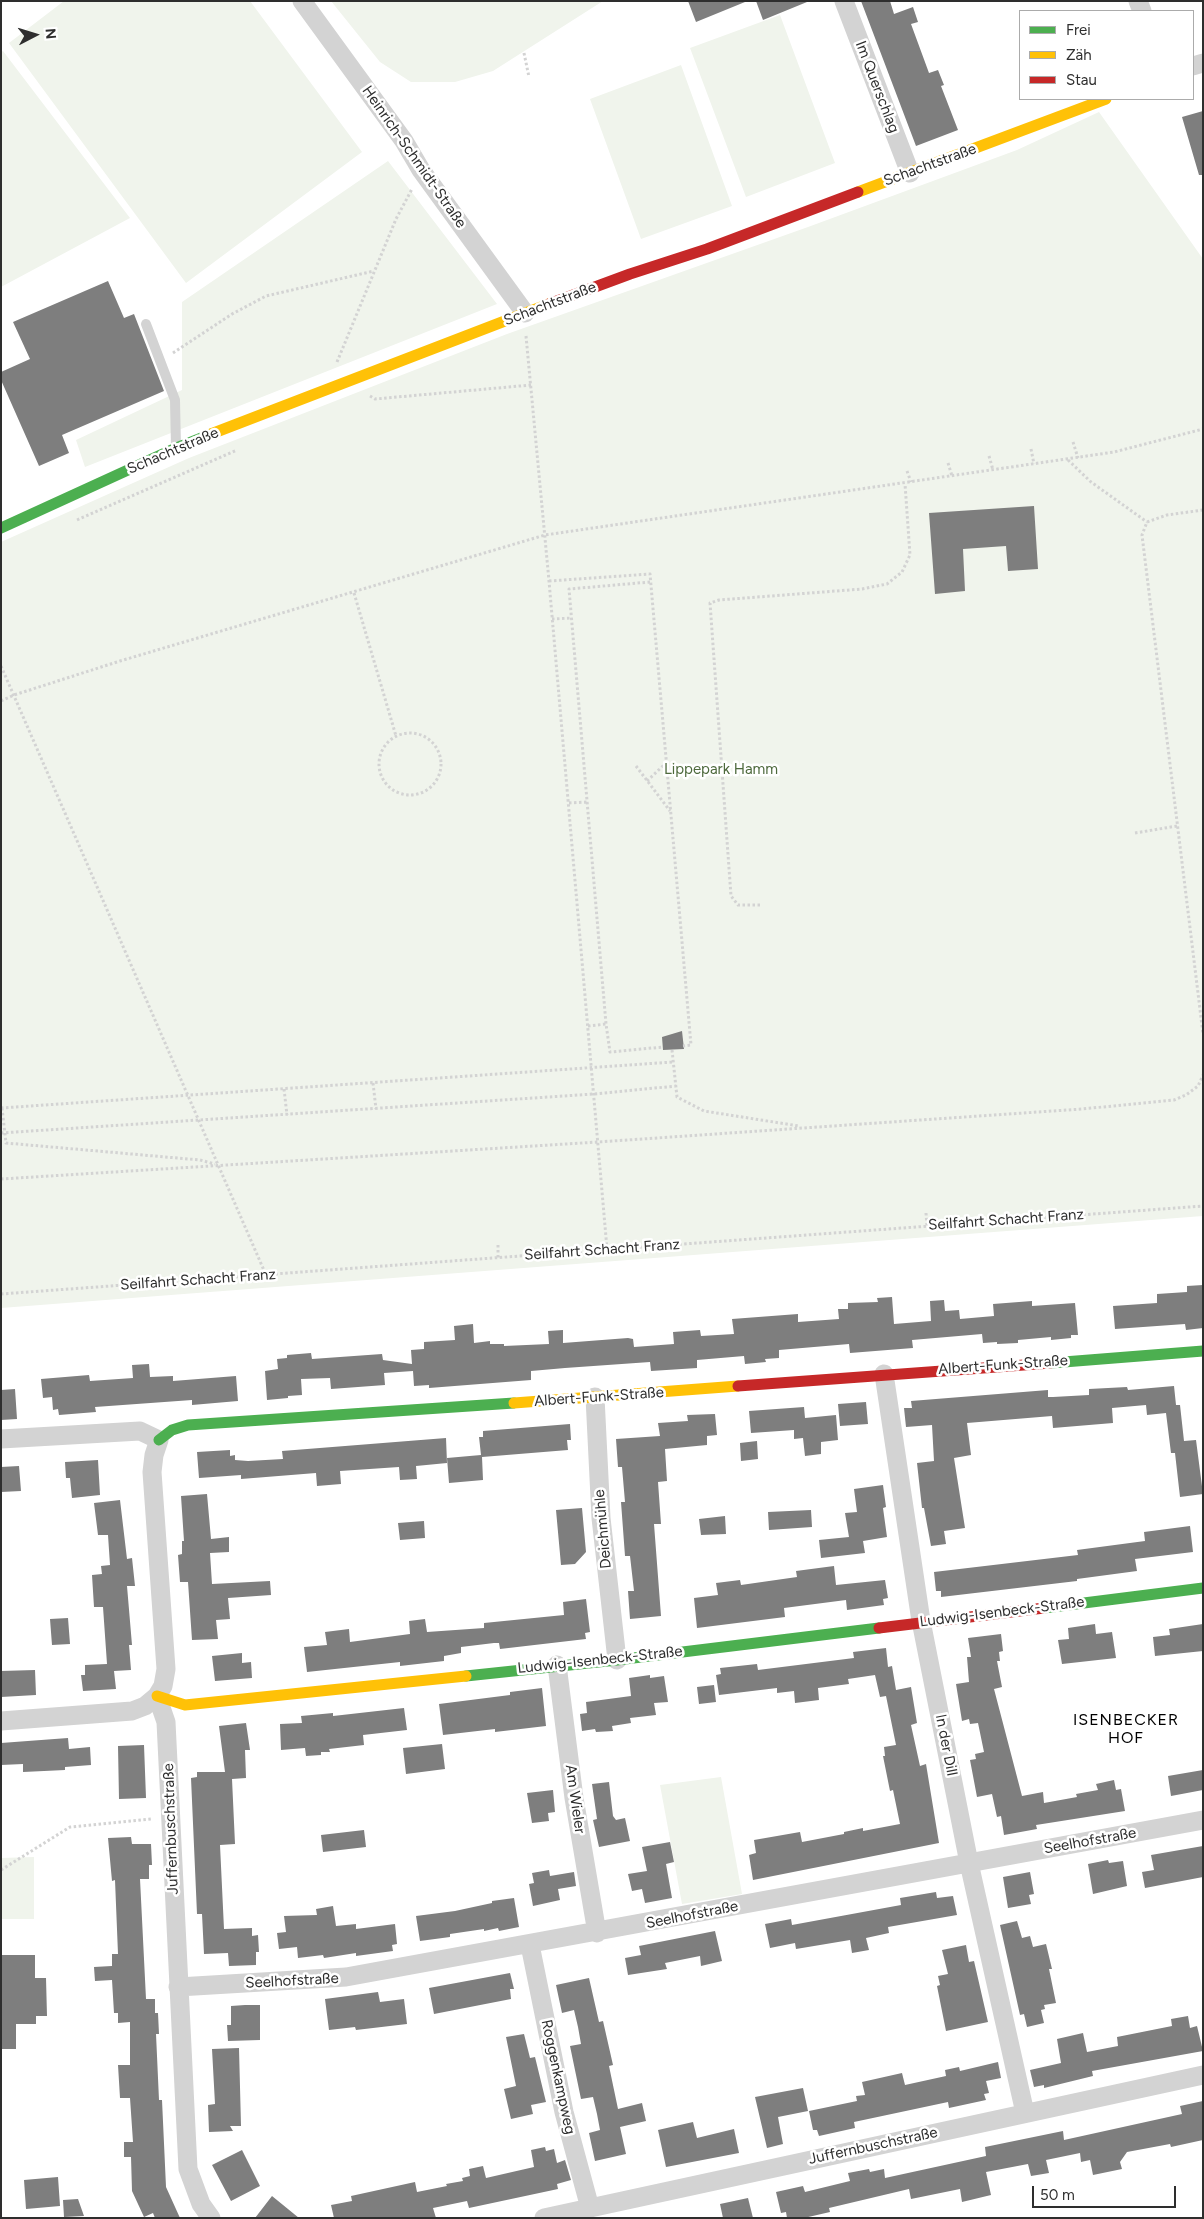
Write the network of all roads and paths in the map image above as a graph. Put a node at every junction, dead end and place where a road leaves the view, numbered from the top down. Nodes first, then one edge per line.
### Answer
1 (302, 1) edge
2 (844, 1) edge
3 (524, 53) dead end
4 (529, 77) dead end
5 (1103, 100) edge
6 (421, 170) junction
7 (910, 173) junction
8 (374, 271) junction
9 (526, 313) junction
10 (146, 324) dead end
11 (336, 363) dead end
12 (161, 364) junction
13 (530, 385) junction
14 (366, 394) dead end
15 (1203, 428) edge
16 (1074, 442) dead end
17 (176, 448) junction
18 (1031, 449) dead end
19 (989, 456) dead end
20 (1078, 458) junction
21 (1068, 459) junction
22 (948, 463) dead end
23 (1034, 464) junction
24 (993, 470) junction
25 (907, 471) dead end
26 (952, 476) junction
27 (911, 482) junction
28 (905, 484) junction
29 (1203, 510) edge
30 (1147, 522) junction
31 (1, 528) edge
32 (545, 535) junction
33 (549, 581) junction
34 (650, 582) junction
35 (354, 593) junction
36 (572, 618) junction
37 (552, 619) junction
38 (1, 666) edge
39 (14, 695) junction
40 (1, 701) edge
41 (396, 736) junction
42 (666, 762) junction
43 (636, 766) dead end
44 (647, 781) junction
45 (587, 802) junction
46 (569, 803) junction
47 (671, 812) junction
48 (1177, 826) junction
49 (1135, 833) dead end
50 (760, 904) dead end
51 (606, 1024) junction
52 (588, 1026) junction
53 (1203, 1034) edge
54 (683, 1046) dead end
55 (663, 1047) dead end
56 (672, 1050) dead end
57 (673, 1062) junction
58 (591, 1068) junction
59 (1203, 1075) edge
60 (373, 1083) junction
61 (676, 1086) junction
62 (284, 1089) junction
63 (594, 1094) junction
64 (187, 1096) junction
65 (2, 1108) edge
66 (376, 1109) junction
67 (287, 1115) junction
68 (198, 1121) junction
69 (805, 1127) junction
70 (3, 1133) edge
71 (598, 1142) junction
72 (218, 1164) junction
73 (1, 1179) edge
74 (1203, 1206) edge
75 (926, 1213) dead end
76 (927, 1226) junction
77 (498, 1245) dead end
78 (607, 1249) junction
79 (498, 1258) junction
80 (266, 1275) junction
81 (1, 1294) edge
82 (1203, 1351) edge
83 (884, 1374) junction
84 (595, 1397) junction
85 (1, 1439) edge
86 (159, 1440) junction
87 (1203, 1588) edge
88 (921, 1621) junction
89 (617, 1660) junction
90 (557, 1665) junction
91 (157, 1696) junction
92 (1, 1721) edge
93 (170, 1817) junction
94 (1203, 1820) edge
95 (969, 1863) junction
96 (1, 1870) edge
97 (597, 1933) junction
98 (530, 1945) junction
99 (178, 1987) junction
100 (1203, 2075) edge
101 (1025, 2113) junction
102 (590, 2208) junction
103 (211, 2218) edge
104 (544, 2218) edge

1 - 6 street, Heinrich-Schmidt-Straße
2 - 7 street, Im Querschlag
3 - 4 path
5 - 7 street, Schachtstraße
6 - 8 path
6 - 9 street, Heinrich-Schmidt-Straße
7 - 9 street, Schachtstraße
8 - 11 path
8 - 12 path
9 - 13 path
9 - 17 street, Schachtstraße
10 - 12 lane
12 - 17 lane
13 - 14 path
13 - 32 path
15 - 20 path
16 - 20 path
17 - 31 street, Schachtstraße
18 - 23 path
19 - 24 path
20 - 21 path
21 - 23 path
21 - 30 path
22 - 26 path
23 - 24 path
24 - 26 path
25 - 27 path
26 - 27 path
27 - 28 path
28 - 32 path
28 - 50 path
29 - 30 path
30 - 48 path
32 - 33 path
32 - 35 path
33 - 34 path
33 - 37 path
34 - 36 path
34 - 42 path
35 - 39 path
35 - 41 path
36 - 37 path
36 - 45 path
37 - 46 path
38 - 39 path
39 - 40 path
39 - 64 path
41 - 41 path
42 - 44 path
42 - 47 path
43 - 44 path
44 - 47 path
45 - 46 path
45 - 51 path
46 - 52 path
47 - 54 path
48 - 49 path
48 - 53 path
51 - 52 path
51 - 55 path
52 - 58 path
56 - 57 path
57 - 58 path
57 - 61 path
58 - 60 path
58 - 63 path
59 - 69 path
60 - 62 path
60 - 66 path
61 - 63 path
61 - 69 path
62 - 64 path
62 - 67 path
63 - 66 path
63 - 71 path
64 - 65 path
64 - 68 path
65 - 70 path
66 - 67 path
67 - 68 path
68 - 70 path
68 - 72 path
69 - 71 path
70 - 72 path
71 - 72 path
71 - 78 path
72 - 73 path
72 - 80 path
74 - 76 path, Seilfahrt Schacht Franz
75 - 76 path
76 - 78 path, Seilfahrt Schacht Franz
77 - 79 path
78 - 79 path, Seilfahrt Schacht Franz
79 - 80 path, Seilfahrt Schacht Franz
80 - 81 path, Seilfahrt Schacht Franz
82 - 83 street, Albert-Funk-Straße
83 - 84 street, Albert-Funk-Straße
83 - 88 street, In der Dill
84 - 86 street, Albert-Funk-Straße
84 - 89 street, Deichmühle
85 - 86 street
86 - 91 street
87 - 88 street, Ludwig-Isenbeck-Straße
88 - 89 street, Ludwig-Isenbeck-Straße
88 - 95 street, In der Dill
89 - 90 street, Ludwig-Isenbeck-Straße
90 - 91 street, Ludwig-Isenbeck-Straße
90 - 97 street, Am Wieler
91 - 92 street
91 - 93 street, Juffernbuschstraße
93 - 96 path
93 - 99 street, Juffernbuschstraße
94 - 95 street, Seelhofstraße
95 - 97 street, Seelhofstraße
95 - 101 street, In der Dill
97 - 98 street, Seelhofstraße
98 - 99 street, Seelhofstraße
98 - 102 street, Roggenkampweg
99 - 103 street, Juffernbuschstraße
100 - 101 street, Juffernbuschstraße
101 - 102 street, Juffernbuschstraße
102 - 104 street, Juffernbuschstraße

